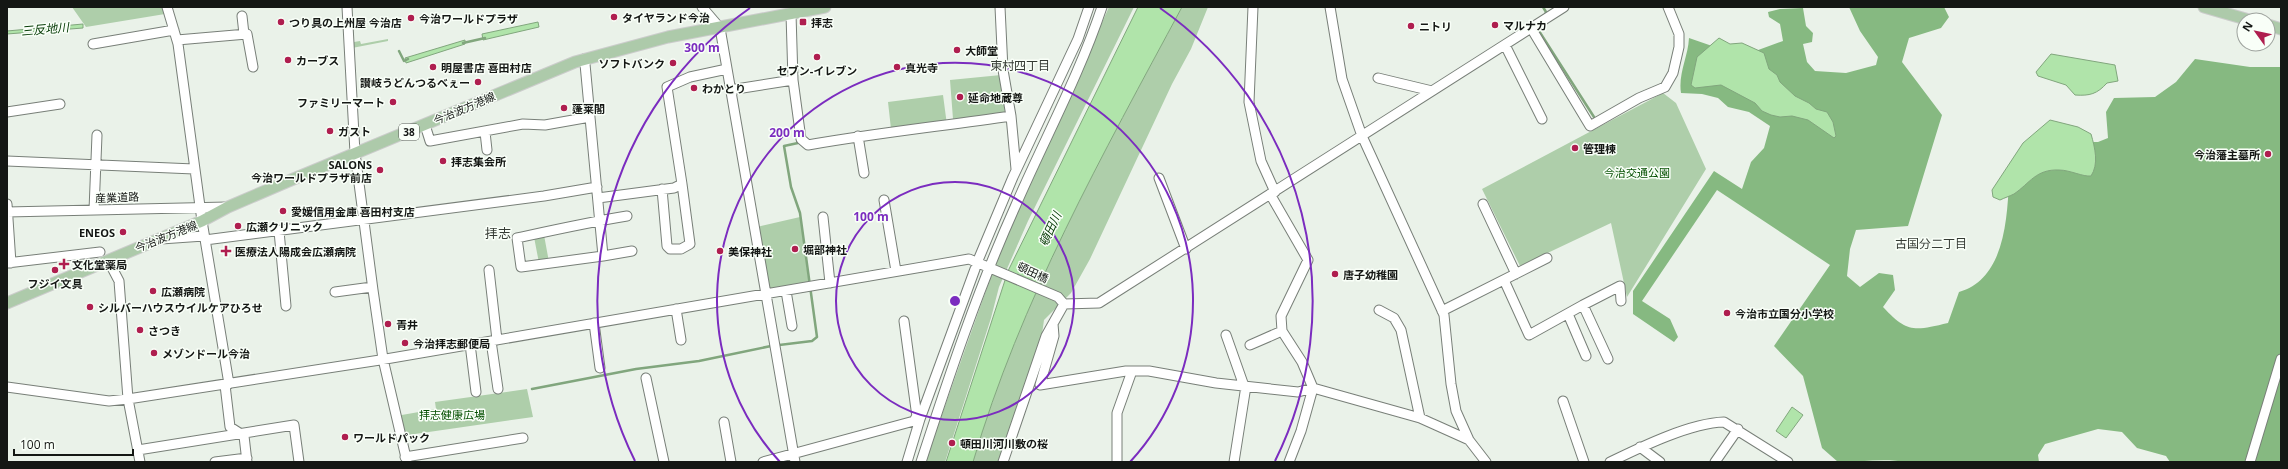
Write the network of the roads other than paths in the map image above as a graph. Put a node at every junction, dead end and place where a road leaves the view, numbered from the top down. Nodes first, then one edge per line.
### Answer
1 (167, 7) edge
2 (347, 7) edge
3 (702, 7) edge
4 (825, 7) edge
5 (1000, 7) edge
6 (1089, 7) edge
7 (1102, 7) edge
8 (1253, 7) edge
9 (1330, 7) edge
10 (1564, 7) edge
11 (1668, 7) edge
12 (2204, 7) edge
13 (791, 14) junction
14 (242, 16) dead end
15 (2236, 16) edge
16 (720, 28) junction
17 (1531, 28) junction
18 (174, 30) junction
19 (244, 34) junction
20 (177, 40) junction
21 (93, 44) dead end
22 (1506, 44) junction
23 (584, 59) junction
24 (253, 67) dead end
25 (727, 69) junction
26 (1378, 78) dead end
27 (793, 80) junction
28 (730, 90) junction
29 (1432, 91) junction
30 (60, 104) dead end
31 (7, 112) edge
32 (1011, 116) junction
33 (590, 117) junction
34 (1542, 119) dead end
35 (425, 125) junction
36 (485, 132) junction
37 (97, 135) dead end
38 (858, 136) junction
39 (1362, 136) junction
40 (487, 150) dead end
41 (355, 153) junction
42 (7, 161) edge
43 (96, 165) junction
44 (194, 169) junction
45 (1016, 171) junction
46 (864, 173) dead end
47 (1159, 178) dead end
48 (682, 184) junction
49 (597, 187) junction
50 (662, 189) junction
51 (1273, 193) junction
52 (598, 198) junction
53 (884, 200) dead end
54 (1483, 204) dead end
55 (200, 207) junction
56 (228, 207) junction
57 (7, 210) edge
58 (94, 210) junction
59 (627, 216) dead end
60 (823, 217) dead end
61 (364, 220) junction
62 (600, 220) junction
63 (202, 221) junction
64 (279, 231) junction
65 (205, 238) junction
66 (158, 239) junction
67 (1186, 249) junction
68 (632, 251) dead end
69 (104, 256) junction
70 (603, 256) junction
71 (979, 258) dead end
72 (1546, 258) dead end
73 (9, 263) edge
74 (994, 268) junction
75 (975, 269) dead end
76 (489, 270) dead end
77 (896, 271) junction
78 (1516, 274) junction
79 (1504, 280) junction
80 (830, 283) junction
81 (372, 287) junction
82 (786, 291) junction
83 (335, 292) dead end
84 (766, 294) junction
85 (1061, 300) junction
86 (1621, 302) dead end
87 (7, 303) edge
88 (1583, 305) junction
89 (286, 306) dead end
90 (676, 309) junction
91 (1380, 310) dead end
92 (1442, 311) junction
93 (1568, 314) junction
94 (904, 321) dead end
95 (594, 323) junction
96 (1053, 324) junction
97 (792, 326) dead end
98 (1282, 331) junction
99 (1226, 335) dead end
100 (494, 340) junction
101 (680, 340) dead end
102 (470, 344) junction
103 (1250, 345) dead end
104 (1586, 356) dead end
105 (383, 359) junction
106 (1608, 359) dead end
107 (2281, 359) edge
108 (600, 368) dead end
109 (1132, 371) junction
110 (646, 378) dead end
111 (227, 384) junction
112 (1245, 386) junction
113 (7, 387) edge
114 (1313, 388) junction
115 (498, 389) dead end
116 (476, 392) dead end
117 (927, 398) junction
118 (128, 399) junction
119 (1563, 401) dead end
120 (916, 417) junction
121 (1420, 418) junction
122 (724, 422) dead end
123 (1738, 429) junction
124 (240, 434) junction
125 (524, 438) dead end
126 (1010, 440) junction
127 (1469, 440) junction
128 (1640, 447) junction
129 (138, 450) junction
130 (795, 458) edge
131 (1776, 459) edge
132 (247, 460) edge
133 (406, 460) edge
134 (1483, 461) edge
135 (140, 462) edge
136 (216, 462) edge
137 (298, 462) edge
138 (664, 462) edge
139 (731, 462) edge
140 (763, 462) edge
141 (907, 462) edge
142 (921, 462) edge
143 (1003, 462) edge
144 (1008, 462) edge
145 (1117, 462) edge
146 (1234, 462) edge
147 (1289, 462) edge
148 (1584, 462) edge
149 (1610, 462) edge
150 (1660, 462) edge
151 (1715, 462) edge
152 (1788, 462) edge
153 (2250, 462) edge

1 - 18 street
2 - 41 street
3 - 16 street
4 - 13 main road, 今治波方港線 / 38
5 - 32 street
6 - 45 street
7 - 74 street
8 - 51 street
9 - 39 street
10 - 17 street
11 - 17 street
12 - 15 main road
13 - 16 main road, 今治波方港線 / 38
13 - 27 street
14 - 19 street
16 - 23 main road, 今治波方港線 / 38
16 - 25 street
17 - 22 street
18 - 20 street
18 - 21 street
19 - 20 street
19 - 24 street
20 - 44 street
22 - 29 street
22 - 34 street
23 - 33 street
23 - 35 main road, 今治波方港線 / 38
25 - 28 street
25 - 48 street
26 - 29 street
27 - 28 street
27 - 38 street
28 - 84 street
29 - 39 street
30 - 31 street
32 - 38 street
32 - 45 street
33 - 36 street
33 - 49 street
35 - 36 street
35 - 41 main road, 今治波方港線 / 38
36 - 40 street
37 - 43 street
38 - 46 street
39 - 51 street
39 - 92 street
41 - 56 main road, 今治波方港線 / 38
41 - 61 street
42 - 43 street
43 - 44 street
43 - 58 street
44 - 55 street
45 - 71 street
47 - 67 street
48 - 50 street
48 - 50 street
49 - 52 street
49 - 61 street
50 - 52 street
51 - 67 street
51 - 98 street
52 - 62 street
53 - 77 street
54 - 78 street
55 - 56 street, 産業道路
55 - 58 street, 産業道路
55 - 63 street
56 - 63 main road, 今治波方港線 / 38
57 - 58 street, 産業道路
57 - 73 street
59 - 62 street
60 - 80 street
61 - 64 street
61 - 81 street
62 - 70 street
62 - 70 street
63 - 65 street
63 - 66 main road, 今治波方港線 / 38
64 - 65 street
64 - 89 street
65 - 66 street
65 - 111 street
66 - 69 main road, 今治波方港線 / 38
67 - 85 street
68 - 70 street
69 - 73 street
69 - 87 main road, 今治波方港線 / 38
69 - 118 street
72 - 78 street
74 - 77 street, 頓田橋
74 - 85 street, 頓田橋
74 - 142 street
75 - 117 street
76 - 100 street
77 - 80 street, 頓田橋
78 - 79 street
79 - 92 street
79 - 93 street
80 - 82 street, 頓田橋
81 - 83 street
81 - 105 street
82 - 84 street, 頓田橋
82 - 97 street
84 - 90 street, 頓田橋
84 - 130 street
85 - 96 street
86 - 88 street
88 - 93 street
88 - 106 street
90 - 95 street, 頓田橋
90 - 101 street
91 - 121 street
92 - 127 street
93 - 104 street
94 - 120 street
95 - 100 street, 頓田橋
95 - 108 street
96 - 109 street
96 - 126 street
98 - 103 street
98 - 114 street
99 - 112 street
100 - 102 street, 頓田橋
100 - 115 street
102 - 105 street, 頓田橋
102 - 116 street
105 - 111 street, 頓田橋
105 - 133 street
107 - 153 street
109 - 112 street
109 - 145 street
110 - 138 street
111 - 118 street, 頓田橋
111 - 124 street
112 - 114 street
112 - 146 street
113 - 118 street, 頓田橋
114 - 121 street
114 - 147 street
117 - 120 street
117 - 141 street
118 - 129 street
119 - 148 street
120 - 130 street
121 - 127 street
122 - 139 street
123 - 128 street
123 - 131 street
123 - 151 street
124 - 129 street
124 - 132 street
124 - 137 street
125 - 133 street
126 - 143 street
126 - 144 street
127 - 134 street
128 - 149 street
128 - 150 street
129 - 135 street
130 - 140 street
131 - 152 street
132 - 136 street

